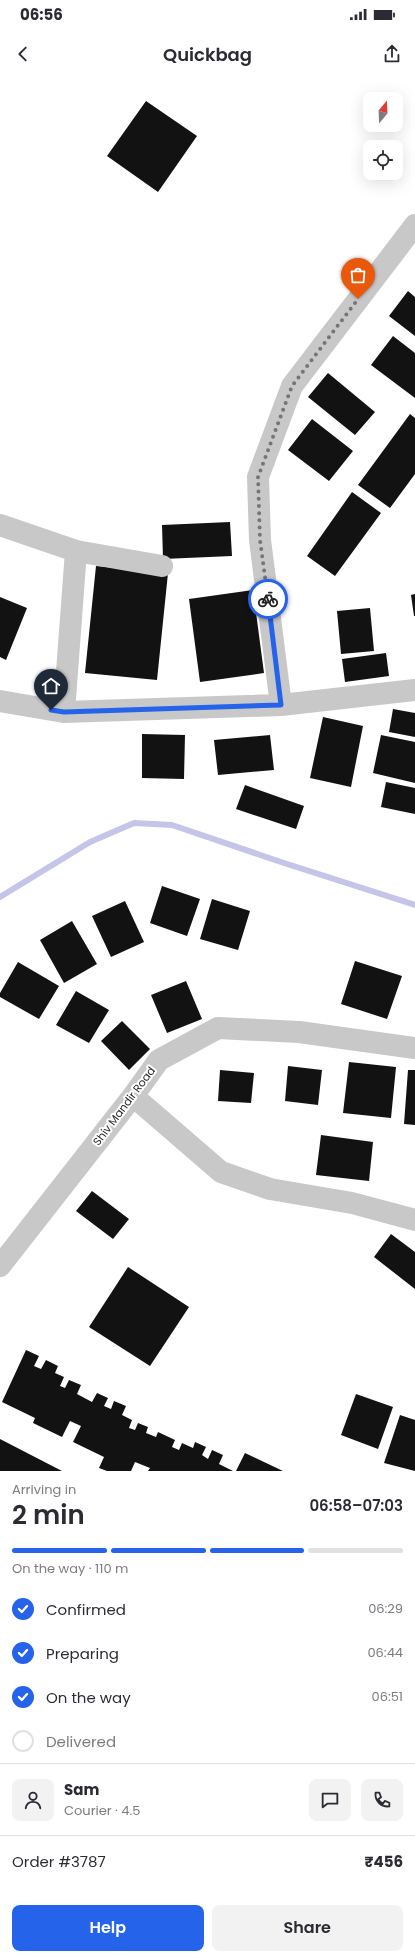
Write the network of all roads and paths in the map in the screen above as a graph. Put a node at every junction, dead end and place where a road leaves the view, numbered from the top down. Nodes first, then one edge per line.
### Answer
1 (415, 225) edge
2 (0, 525) edge
3 (76, 551) junction
4 (162, 566) dead end
5 (415, 690) edge
6 (0, 701) edge
7 (281, 705) junction
8 (64, 712) junction
9 (415, 1048) edge
10 (133, 1096) junction
11 (415, 1220) edge
12 (0, 1266) edge

1 - 7 street
2 - 3 street
3 - 4 street
3 - 8 street
5 - 7 street
6 - 8 street
7 - 8 street
9 - 10 street, Shiv Mandir Road
10 - 11 street
10 - 12 street, Shiv Mandir Road

